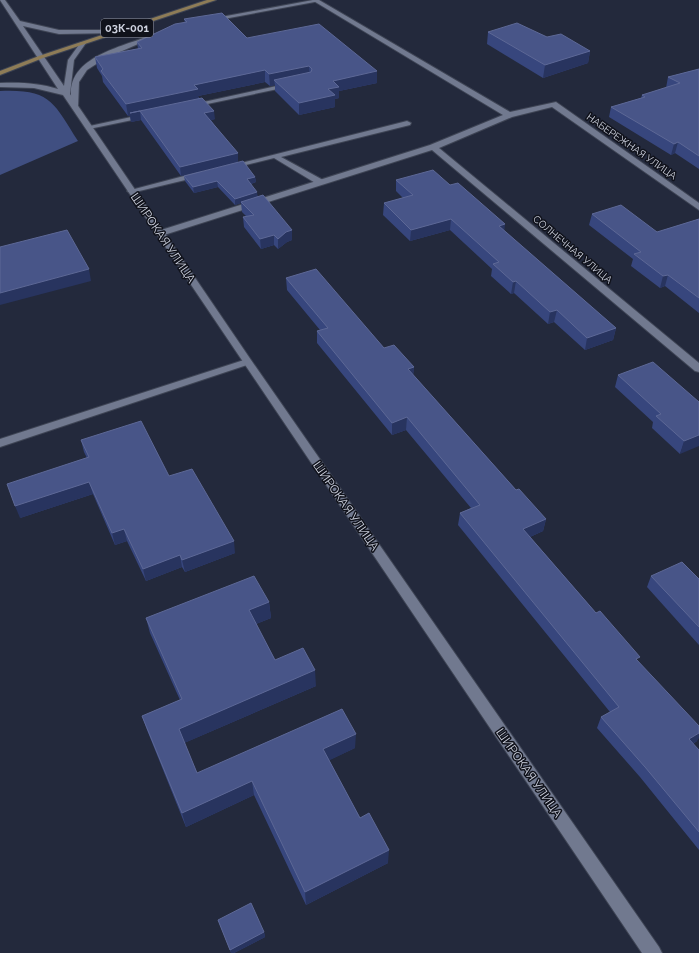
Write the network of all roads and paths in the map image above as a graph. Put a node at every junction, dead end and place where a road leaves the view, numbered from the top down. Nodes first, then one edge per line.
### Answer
1 (2, 0) edge
2 (213, 0) edge
3 (318, 0) edge
4 (203, 21) edge
5 (18, 23) junction
6 (117, 32) junction
7 (156, 35) edge
8 (83, 43) junction
9 (41, 57) junction
10 (0, 73) edge
11 (301, 83) edge
12 (0, 85) edge
13 (66, 94) junction
14 (187, 107) edge
15 (75, 108) junction
16 (149, 114) edge
17 (509, 115) junction
18 (408, 123) dead end
19 (88, 127) junction
20 (433, 146) junction
21 (275, 156) junction
22 (222, 169) edge
23 (207, 172) edge
24 (320, 182) junction
25 (132, 191) junction
26 (699, 207) edge
27 (161, 233) junction
28 (247, 362) junction
29 (699, 369) edge
30 (0, 442) edge
31 (653, 953) edge

1 - 5 street, ШИРОКАЯ УЛИЦА
2 - 6 main road, 03К-001
3 - 4 lane
3 - 17 street
5 - 6 street
5 - 9 street, ШИРОКАЯ УЛИЦА
6 - 8 main road, 03К-001
7 - 15 lane
8 - 9 main road, 03К-001
8 - 13 street
9 - 10 main road, 03К-001
9 - 13 street, ШИРОКАЯ УЛИЦА
11 - 14 lane
12 - 13 street
13 - 15 street, ШИРОКАЯ УЛИЦА
15 - 19 street, ШИРОКАЯ УЛИЦА
16 - 19 lane
17 - 20 street
17 - 26 street, НАБЕРЕЖНАЯ УЛИЦА
18 - 21 lane
19 - 25 street, ШИРОКАЯ УЛИЦА
20 - 24 street
20 - 29 street, СОЛНЕЧНАЯ УЛИЦА
21 - 22 lane
21 - 24 lane
23 - 25 lane
24 - 27 street
25 - 27 street, ШИРОКАЯ УЛИЦА
27 - 28 street, ШИРОКАЯ УЛИЦА
28 - 30 lane
28 - 31 street, ШИРОКАЯ УЛИЦА

